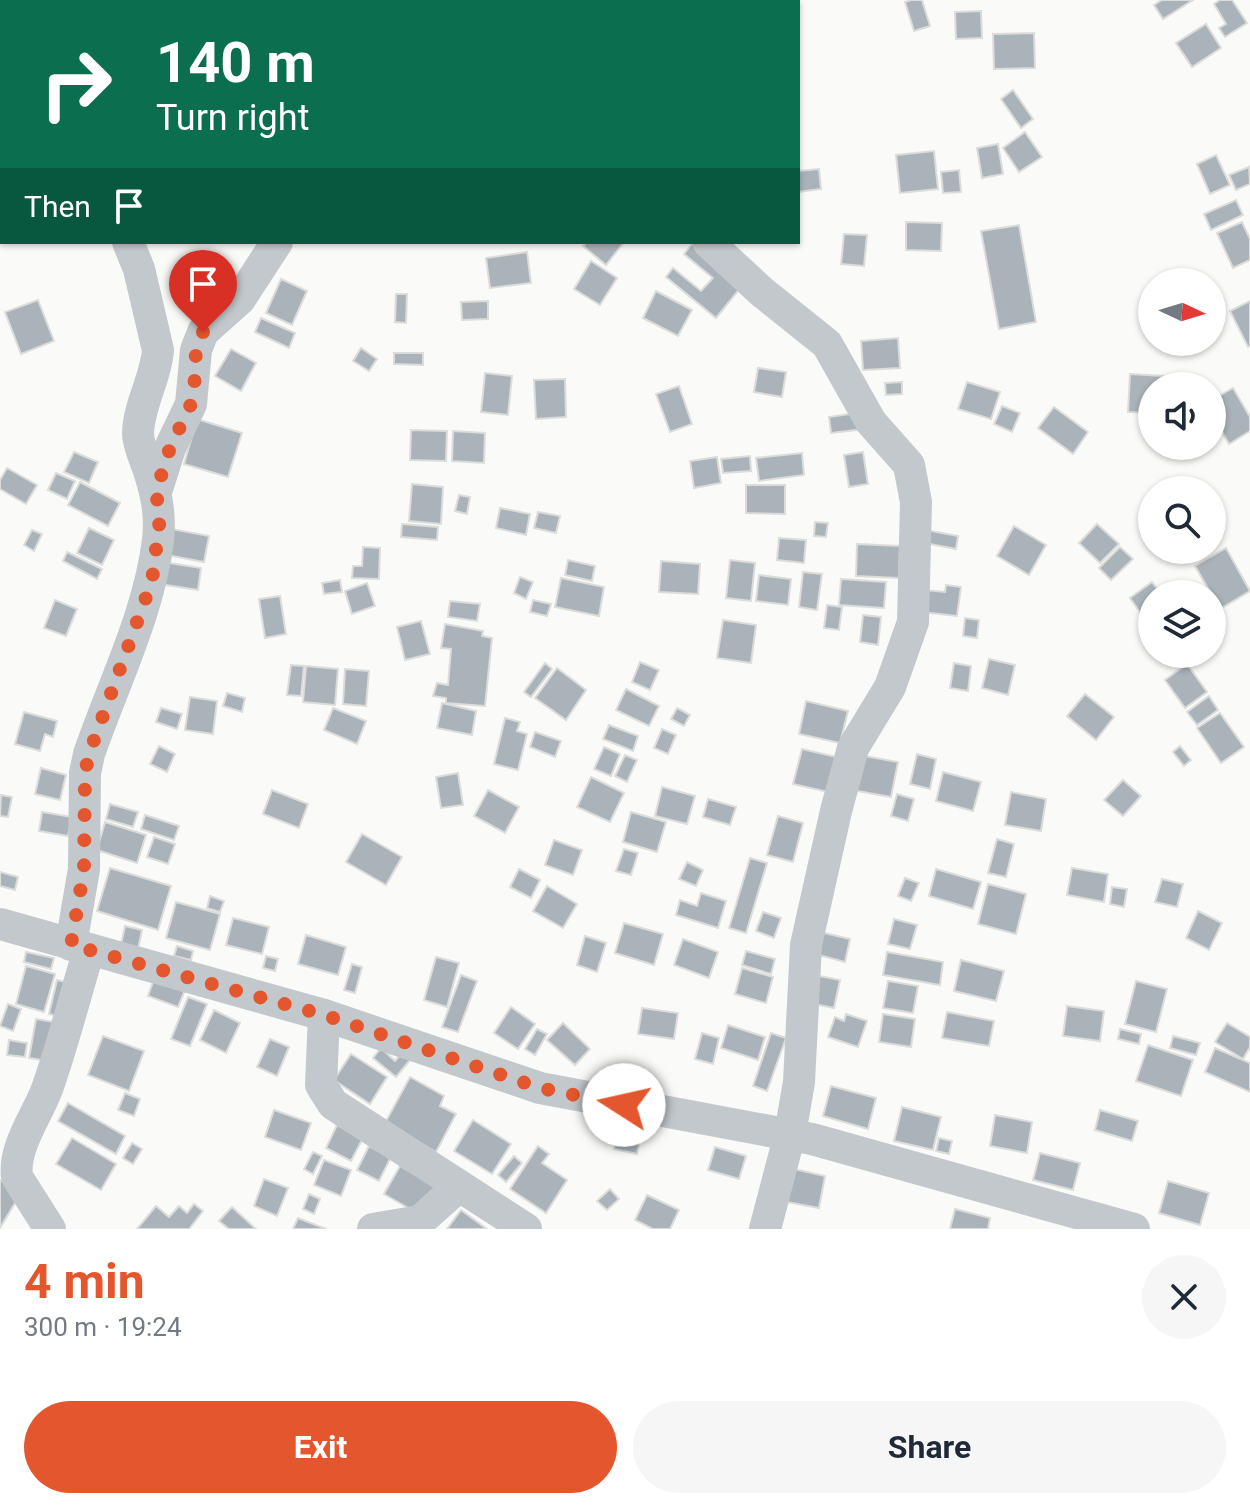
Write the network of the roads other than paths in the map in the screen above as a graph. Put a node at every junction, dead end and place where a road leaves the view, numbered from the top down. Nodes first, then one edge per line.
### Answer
1 (129, 244) edge
2 (276, 244) edge
3 (710, 244) edge
4 (156, 492) junction
5 (0, 924) edge
6 (80, 948) junction
7 (324, 1015) junction
8 (790, 1134) junction
9 (459, 1186) junction
10 (50, 1229) edge
11 (373, 1229) edge
12 (526, 1229) edge
13 (765, 1229) edge
14 (1134, 1229) edge

1 - 4 street
2 - 4 street
3 - 8 street
4 - 6 street
5 - 6 street
6 - 7 street
6 - 10 street
7 - 8 street
7 - 9 street
8 - 13 street
8 - 14 street
9 - 11 street
9 - 12 street

